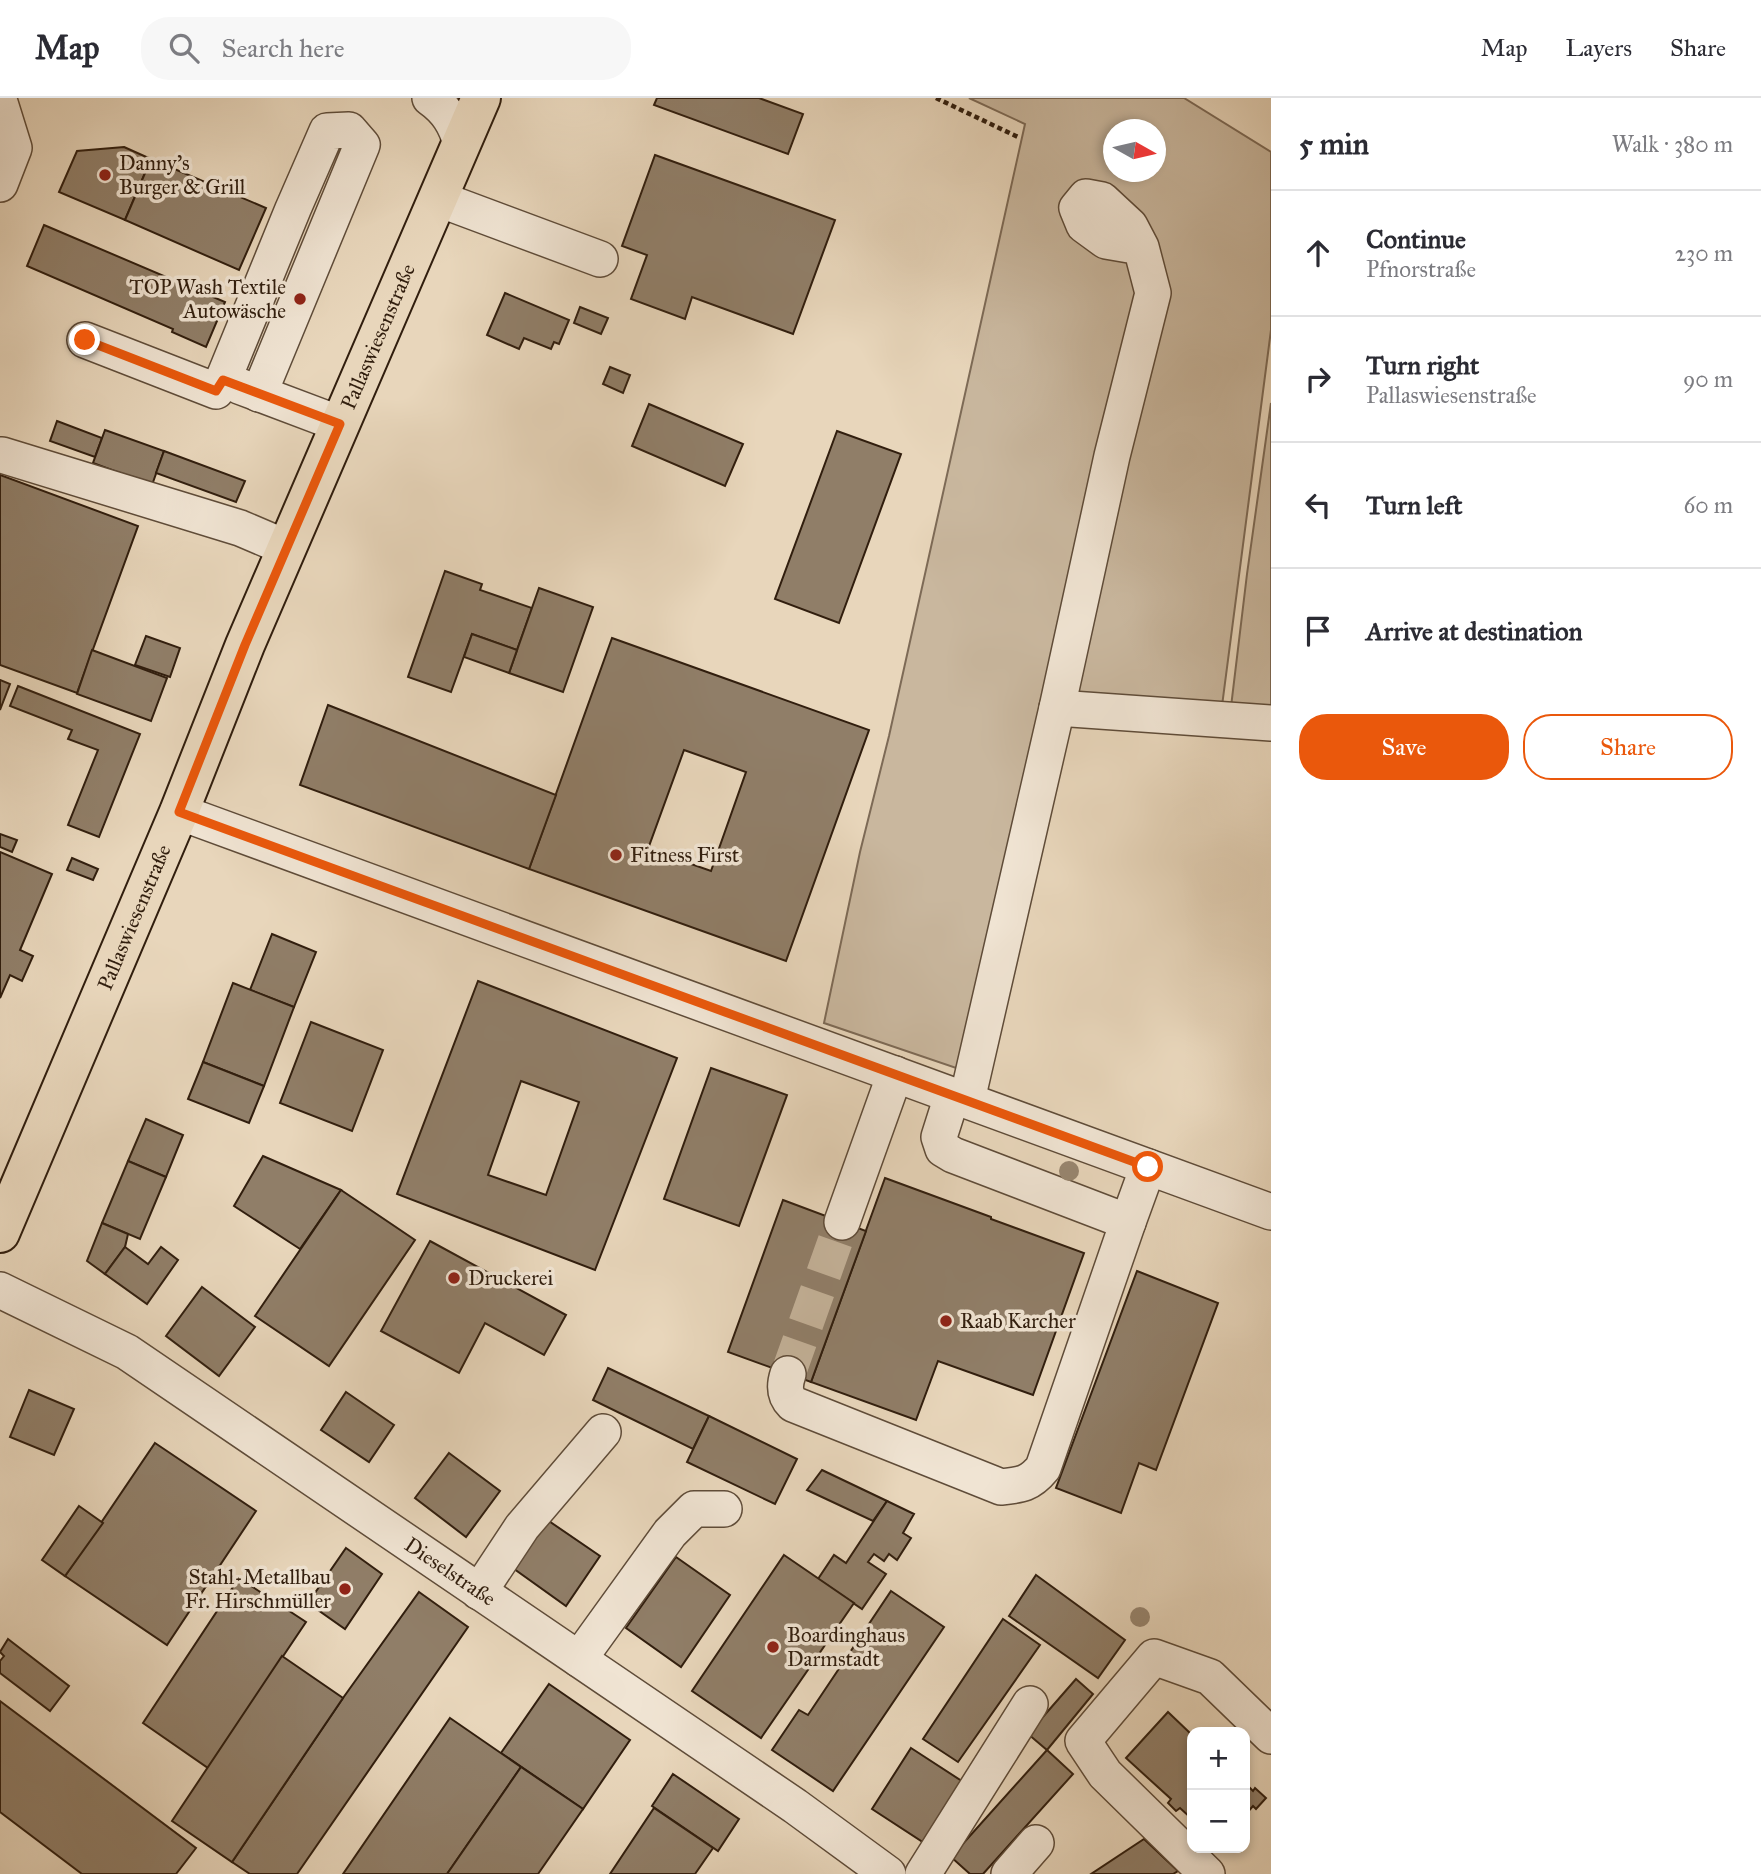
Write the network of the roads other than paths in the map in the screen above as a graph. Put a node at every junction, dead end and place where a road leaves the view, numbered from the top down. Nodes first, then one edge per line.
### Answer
1 (29, 98) edge
2 (430, 98) edge
3 (481, 98) edge
4 (0, 102) edge
5 (461, 144) junction
6 (0, 184) edge
7 (439, 199) junction
8 (1141, 247) dead end
9 (600, 259) dead end
10 (85, 340) dead end
11 (223, 380) junction
12 (259, 394) junction
13 (340, 424) junction
14 (2, 455) edge
15 (287, 548) junction
16 (1057, 708) junction
17 (1271, 723) edge
18 (179, 812) junction
19 (895, 1074) junction
20 (960, 1098) junction
21 (1148, 1167) junction
22 (1271, 1212) edge
23 (842, 1222) tunnel mouth
24 (1128, 1222) junction
25 (0, 1233) edge
26 (0, 1290) edge
27 (788, 1374) tunnel mouth
28 (603, 1432) dead end
29 (724, 1509) dead end
30 (479, 1592) junction
31 (579, 1659) junction
32 (1030, 1703) dead end
33 (1271, 1737) edge
34 (1035, 1843) dead end
35 (888, 1874) edge
36 (923, 1874) edge
37 (1009, 1874) edge
38 (1207, 1874) edge

1 - 4 street
2 - 5 street
3 - 5 main road, Pallaswiesenstraße
4 - 6 street
5 - 7 main road, Pallaswiesenstraße
7 - 9 street
7 - 13 main road, Pallaswiesenstraße
8 - 16 street
10 - 11 street
11 - 12 street
11 - 12 street
12 - 13 street
13 - 15 main road, Pallaswiesenstraße
14 - 15 street
15 - 18 main road, Pallaswiesenstraße
16 - 17 street
16 - 20 street
18 - 19 street
18 - 25 main road, Pallaswiesenstraße
19 - 20 street
19 - 23 street
20 - 21 street
20 - 24 street
21 - 22 street
21 - 24 street
24 - 27 street
26 - 30 street, Dieselstraße
28 - 30 street
29 - 31 street
30 - 31 street, Dieselstraße
31 - 35 street, Dieselstraße
32 - 36 street
33 - 38 street
34 - 37 street

